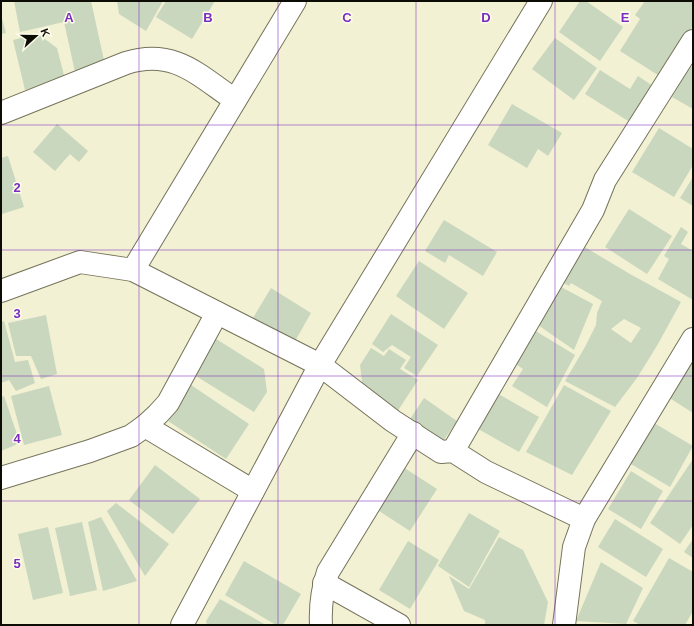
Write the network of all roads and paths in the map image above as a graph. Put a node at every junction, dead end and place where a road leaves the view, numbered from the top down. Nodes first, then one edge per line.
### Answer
1 (295, 1) edge
2 (541, 1) edge
3 (693, 41) edge
4 (235, 100) junction
5 (1, 113) edge
6 (133, 270) junction
7 (1, 291) edge
8 (217, 313) junction
9 (693, 339) edge
10 (320, 365) junction
11 (145, 426) junction
12 (413, 433) junction
13 (453, 451) junction
14 (1, 478) edge
15 (253, 491) junction
16 (584, 520) junction
17 (324, 583) junction
18 (182, 625) edge
19 (322, 625) edge
20 (399, 625) edge
21 (564, 625) edge

1 - 4 street
2 - 10 street
3 - 13 street
4 - 5 street
4 - 6 street
6 - 7 street
6 - 8 street
8 - 10 street
8 - 11 street
9 - 16 street
10 - 12 street
10 - 15 street
11 - 14 street
11 - 15 street
12 - 13 street
12 - 17 street
13 - 16 street
15 - 18 street
16 - 21 street
17 - 19 street
17 - 20 street

